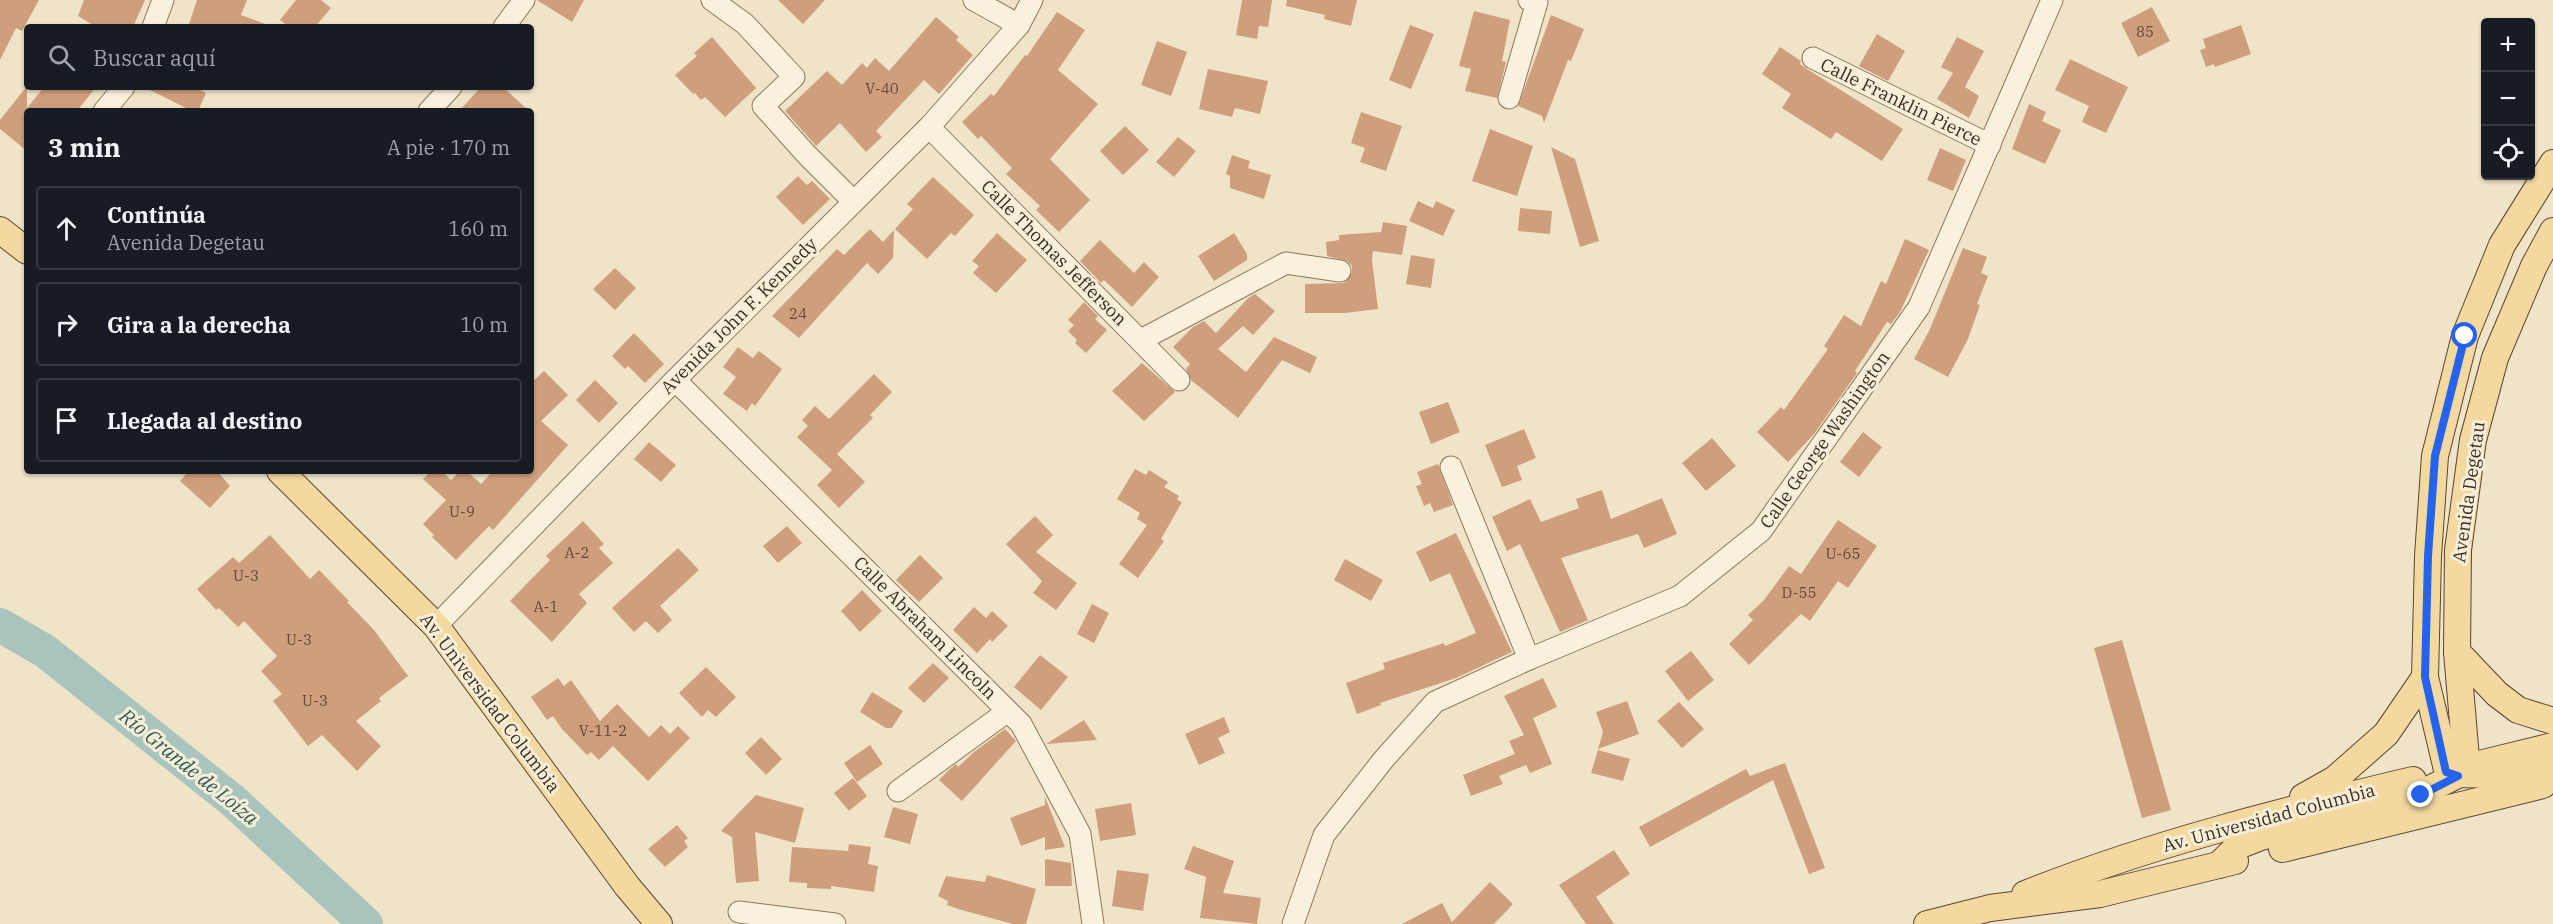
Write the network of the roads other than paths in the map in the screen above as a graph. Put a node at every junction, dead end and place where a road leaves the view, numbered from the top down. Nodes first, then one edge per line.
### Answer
1 (163, 0) edge
2 (524, 0) edge
3 (712, 0) edge
4 (974, 0) edge
5 (1032, 0) edge
6 (1529, 0) edge
7 (2052, 0) edge
8 (154, 24) edge
9 (506, 24) edge
10 (1019, 25) junction
11 (1813, 58) dead end
12 (122, 90) edge
13 (448, 90) edge
14 (1509, 98) dead end
15 (106, 108) edge
16 (432, 108) edge
17 (929, 127) junction
18 (1990, 145) junction
19 (2553, 163) edge
20 (853, 201) junction
21 (0, 230) edge
22 (2553, 231) edge
23 (24, 249) edge
24 (1340, 271) dead end
25 (1141, 340) junction
26 (675, 380) junction
27 (1179, 380) dead end
28 (1452, 467) dead end
29 (283, 474) edge
30 (436, 626) junction
31 (2457, 652) junction
32 (1529, 659) junction
33 (2425, 677) junction
34 (1008, 711) junction
35 (2553, 721) edge
36 (2553, 746) edge
37 (2553, 766) edge
38 (2457, 771) junction
39 (2553, 782) edge
40 (898, 791) dead end
41 (2278, 812) junction
42 (2219, 865) junction
43 (1990, 908) junction
44 (739, 912) dead end
45 (659, 924) edge
46 (835, 924) edge
47 (1093, 924) edge
48 (1293, 924) edge
49 (1927, 924) edge

1 - 8 street
2 - 9 street
3 - 20 street
4 - 10 street
5 - 10 street, Avenida John F. Kennedy
6 - 14 street
7 - 18 street, Calle George Washington
10 - 17 street, Avenida John F. Kennedy
11 - 18 street, Calle Franklin Pierce
12 - 15 street
13 - 16 street
17 - 20 street, Avenida John F. Kennedy
17 - 25 street, Calle Thomas Jefferson
18 - 32 street, Calle George Washington
19 - 33 main road, Avenida Degetau
20 - 26 street, Avenida John F. Kennedy
21 - 23 main road
22 - 31 main road, Avenida Degetau
24 - 25 street
25 - 27 street, Calle Thomas Jefferson
26 - 30 street, Avenida John F. Kennedy
26 - 34 street, Calle Abraham Lincoln
28 - 32 street
29 - 30 main road, Av. Universidad Columbia
30 - 45 main road, Av. Universidad Columbia
31 - 35 main road
31 - 38 main road, Avenida Degetau
32 - 48 street, Calle George Washington
33 - 38 main road, Avenida Degetau
33 - 41 main road
34 - 40 street
34 - 47 street, Calle Abraham Lincoln
36 - 38 main road, Av. Universidad Columbia
37 - 38 main road
38 - 41 main road, Av. Universidad Columbia
38 - 42 main road
39 - 42 main road, Av. Universidad Columbia
41 - 43 main road, Av. Universidad Columbia
42 - 43 main road, Av. Universidad Columbia
43 - 49 main road, Av. Universidad Columbia
44 - 46 street

